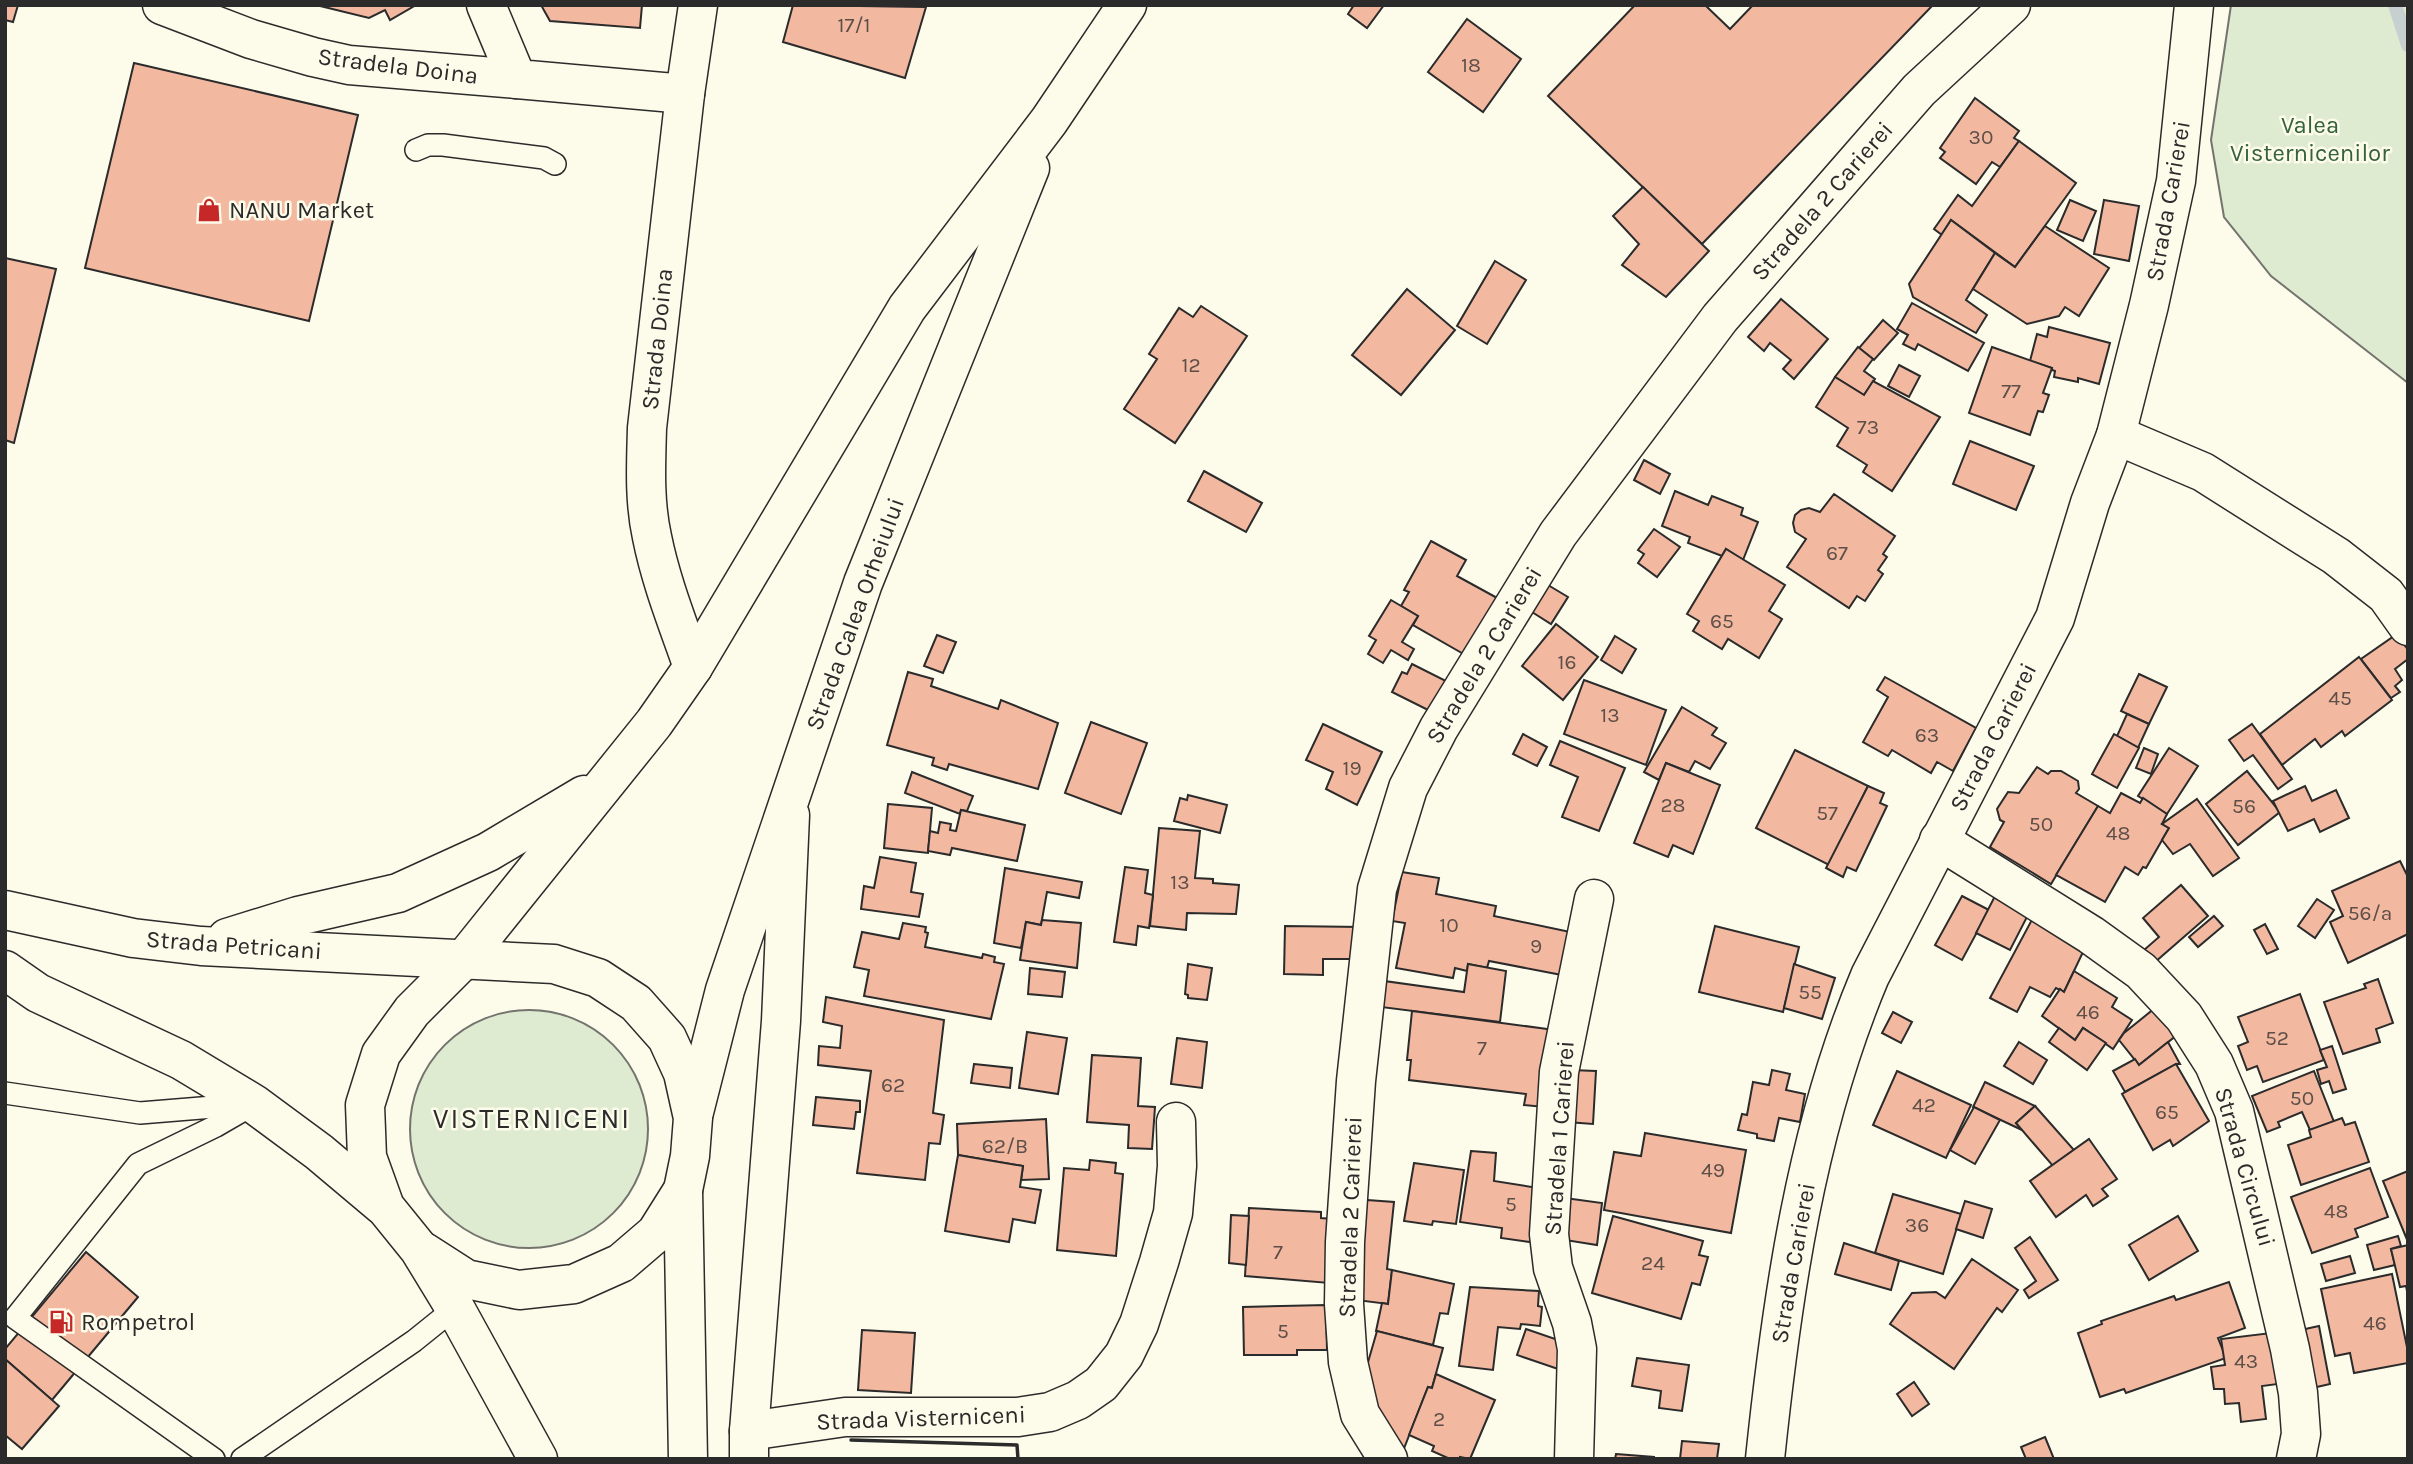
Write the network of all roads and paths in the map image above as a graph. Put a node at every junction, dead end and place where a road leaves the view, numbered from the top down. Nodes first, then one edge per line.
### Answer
1 (162, 5) edge
2 (486, 5) edge
3 (698, 5) edge
4 (1127, 5) edge
5 (2011, 5) edge
6 (2194, 5) edge
7 (517, 79) junction
8 (685, 94) junction
9 (1049, 121) junction
10 (416, 150) dead end
11 (555, 164) dead end
12 (2116, 435) junction
13 (2408, 626) edge
14 (692, 667) junction
15 (607, 781) junction
16 (790, 793) junction
17 (1939, 840) junction
18 (1594, 899) dead end
19 (5, 910) edge
20 (201, 946) junction
21 (465, 958) junction
22 (5, 970) edge
23 (5, 1094) edge
24 (254, 1104) junction
25 (692, 1118) junction
26 (1176, 1122) dead end
27 (683, 1190) junction
28 (384, 1207) junction
29 (419, 1249) junction
30 (456, 1308) junction
31 (749, 1445) edge
32 (214, 1459) edge
33 (242, 1459) edge
34 (538, 1459) edge
35 (688, 1459) edge
36 (1388, 1459) edge
37 (1574, 1459) edge
38 (1765, 1459) edge
39 (2296, 1459) edge

1 - 7 street, Stradela Doina
2 - 7 street
3 - 8 street, Strada Doina
4 - 9 street, Strada Calea Orheiului
5 - 36 street, Stradela 2 Carierei
6 - 12 street, Strada Carierei
7 - 8 street, Stradela Doina
8 - 14 street, Strada Doina
9 - 14 street, Strada Calea Orheiului
9 - 16 street, Strada Calea Orheiului
10 - 11 lane
12 - 13 street
12 - 17 street, Strada Carierei
14 - 15 street, Strada Calea Orheiului
15 - 20 street
15 - 21 street, Strada Calea Orheiului
16 - 25 street, Strada Calea Orheiului
16 - 31 street, Strada Visterniceni
17 - 38 street, Strada Carierei
17 - 39 street, Strada Circului
18 - 37 street, Stradela 1 Carierei
19 - 20 street, Strada Petricani
20 - 21 street, Strada Petricani
21 - 25 street, Strada Petricani
21 - 28 street, Strada Calea Orheiului
22 - 24 street
23 - 24 lane
24 - 28 street
24 - 32 lane
25 - 27 street
26 - 31 street, Strada Visterniceni
27 - 29 street
27 - 35 street
28 - 29 street
29 - 30 street
30 - 33 lane
30 - 34 street

